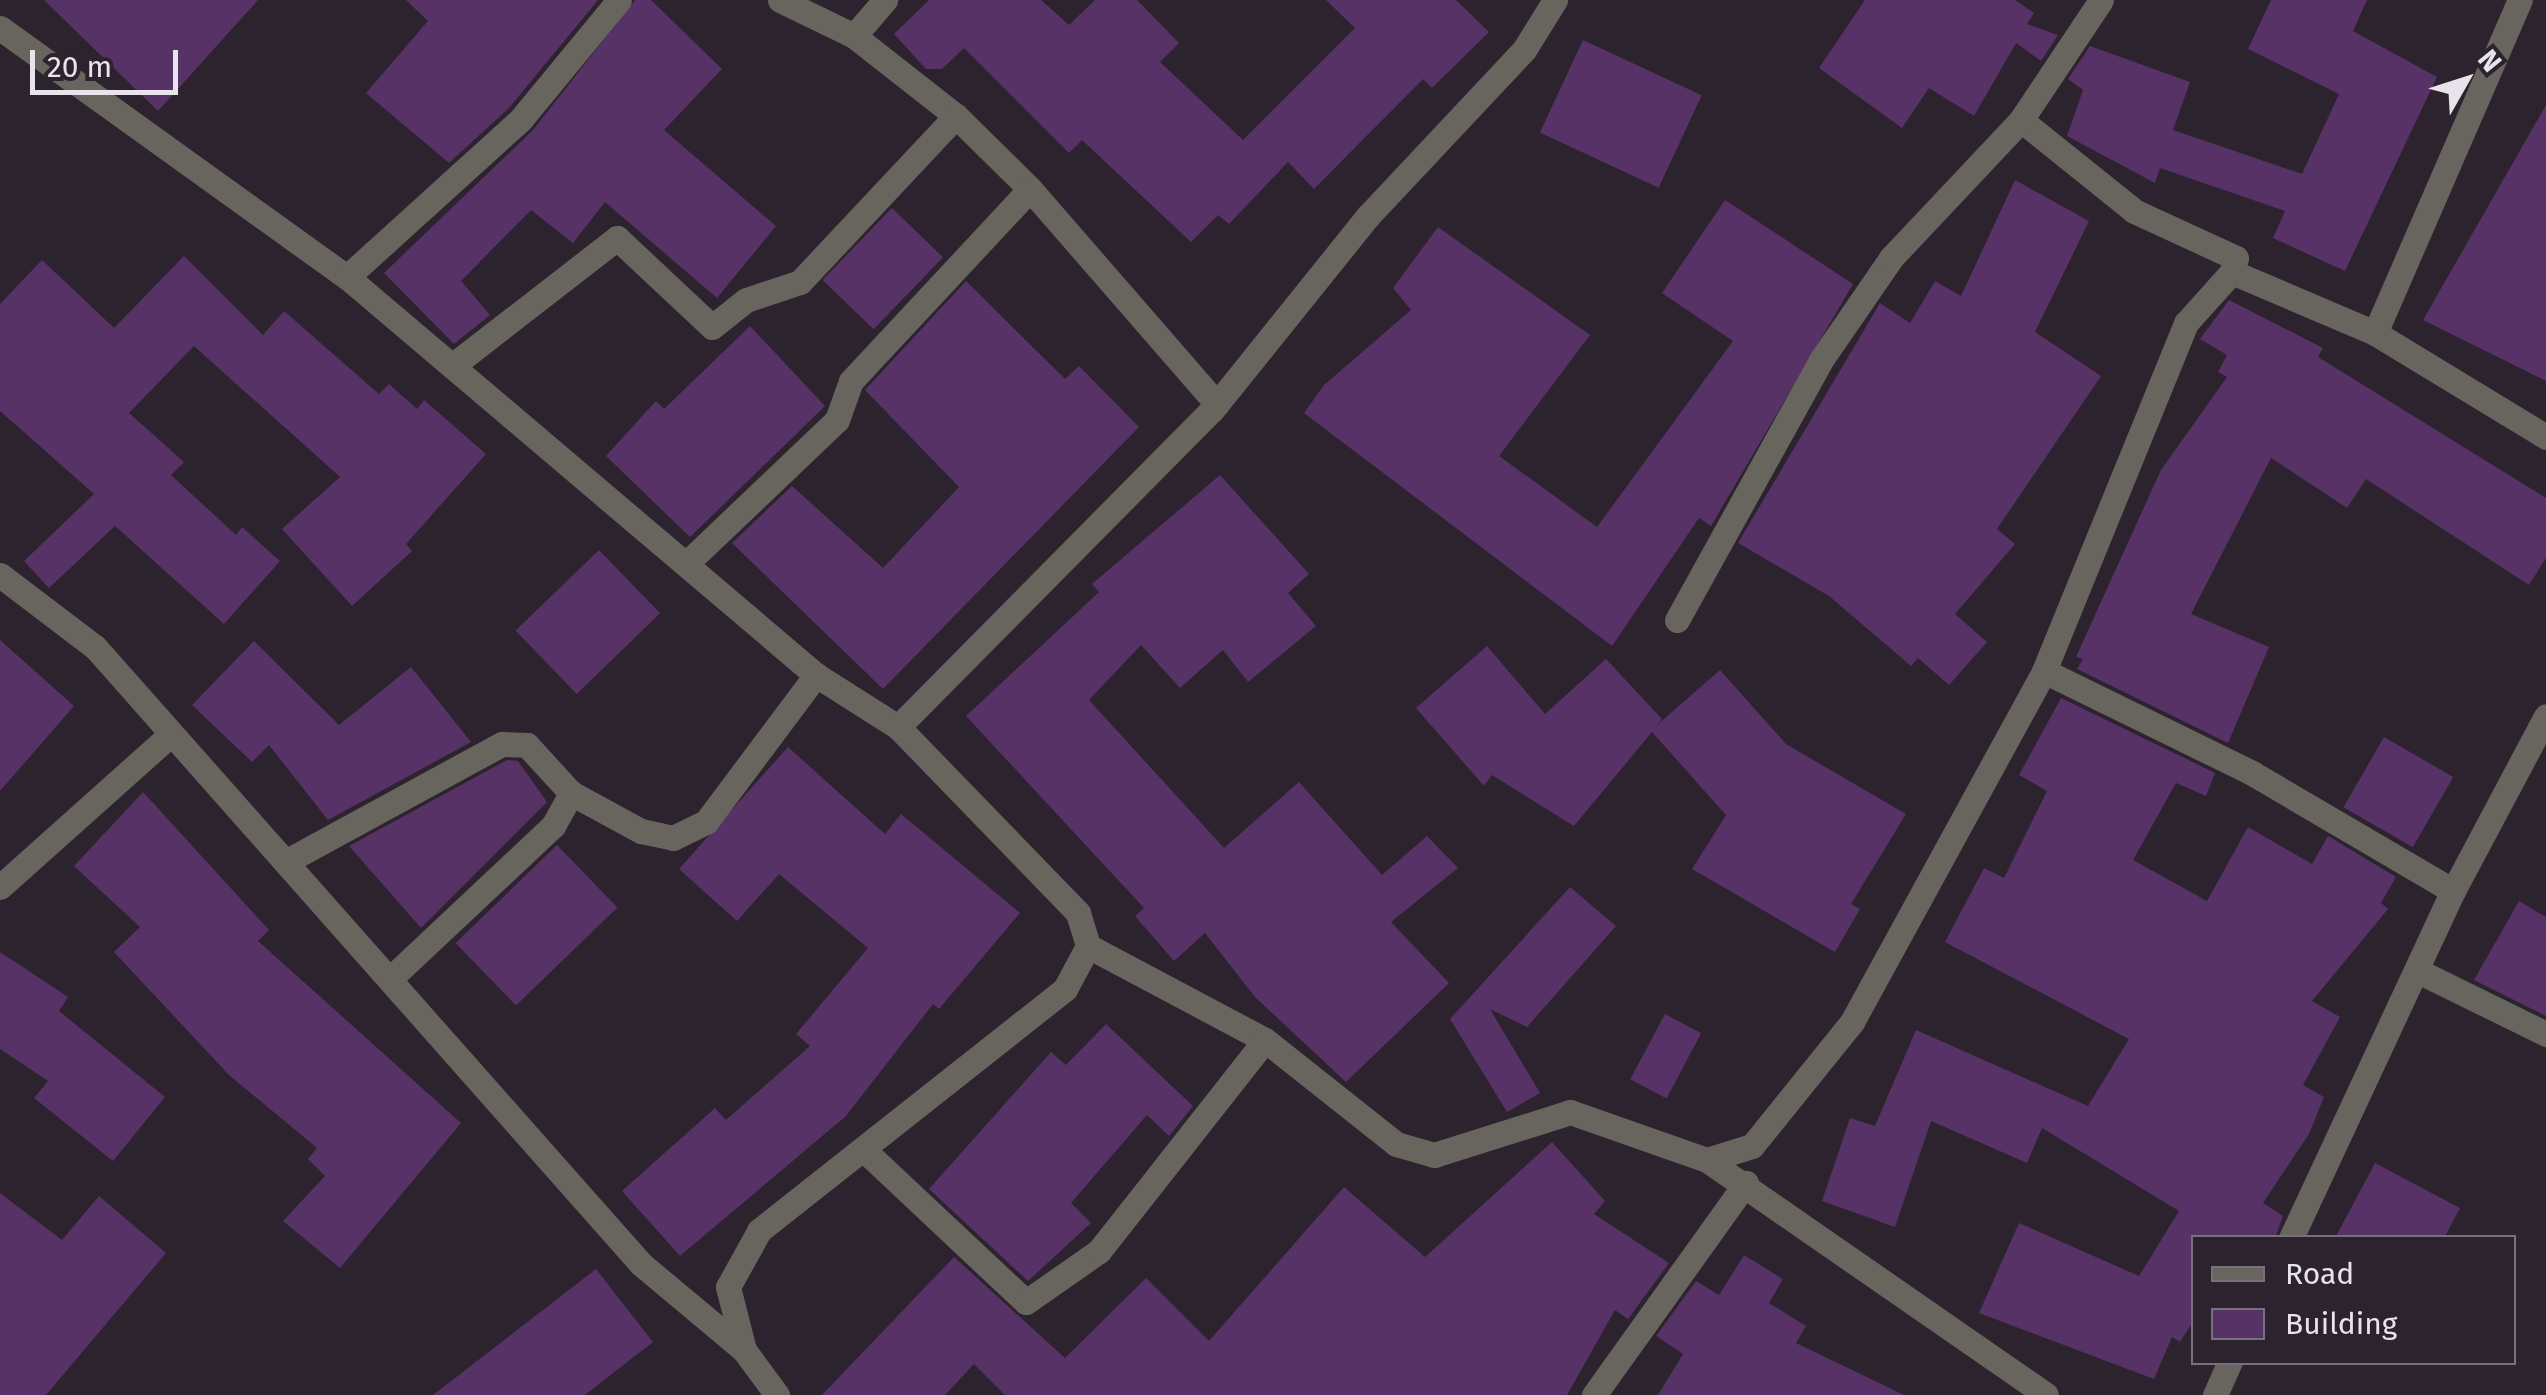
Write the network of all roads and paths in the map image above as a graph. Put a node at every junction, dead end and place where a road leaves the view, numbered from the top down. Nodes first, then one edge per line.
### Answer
1 (619, 0) edge
2 (780, 0) edge
3 (886, 0) edge
4 (1555, 0) edge
5 (2101, 0) edge
6 (2520, 0) edge
7 (0, 28) edge
8 (854, 36) junction
9 (956, 116) junction
10 (2021, 120) junction
11 (1030, 188) junction
12 (2232, 272) junction
13 (347, 276) junction
14 (2375, 333) junction
15 (452, 366) junction
16 (1217, 404) junction
17 (2546, 437) edge
18 (689, 561) junction
19 (0, 575) edge
20 (1677, 620) dead end
21 (2044, 671) junction
22 (816, 675) junction
23 (2546, 716) edge
24 (898, 727) junction
25 (170, 734) junction
26 (570, 793) junction
27 (287, 862) junction
28 (0, 887) edge
29 (2453, 890) junction
30 (1088, 946) junction
31 (2418, 971) junction
32 (392, 977) junction
33 (2546, 1034) edge
34 (1266, 1040) junction
35 (864, 1150) junction
36 (1707, 1160) junction
37 (1746, 1183) junction
38 (2292, 1235) edge
39 (744, 1350) junction
40 (2229, 1365) edge
41 (778, 1395) edge
42 (1594, 1395) edge
43 (2046, 1395) edge
44 (2215, 1395) edge

1 - 13 street
2 - 8 street
3 - 8 street
4 - 16 street
5 - 10 street
6 - 14 street
7 - 13 street
8 - 9 street
9 - 11 street
9 - 15 street
10 - 12 street
10 - 20 street
11 - 16 street
11 - 18 street
12 - 14 street
12 - 21 street
13 - 15 street
14 - 17 street
15 - 18 street
16 - 24 street
18 - 22 street
19 - 25 street
21 - 29 street
21 - 36 street
22 - 24 street
22 - 26 street
23 - 29 street
24 - 30 street
25 - 27 street
25 - 28 street
26 - 27 street
26 - 32 street
27 - 32 street
29 - 31 street
30 - 34 street
30 - 35 street
31 - 33 street
31 - 38 street
32 - 39 street
34 - 35 street
34 - 36 street
35 - 39 street
36 - 37 street
37 - 42 street
37 - 43 street
39 - 41 street
40 - 44 street

